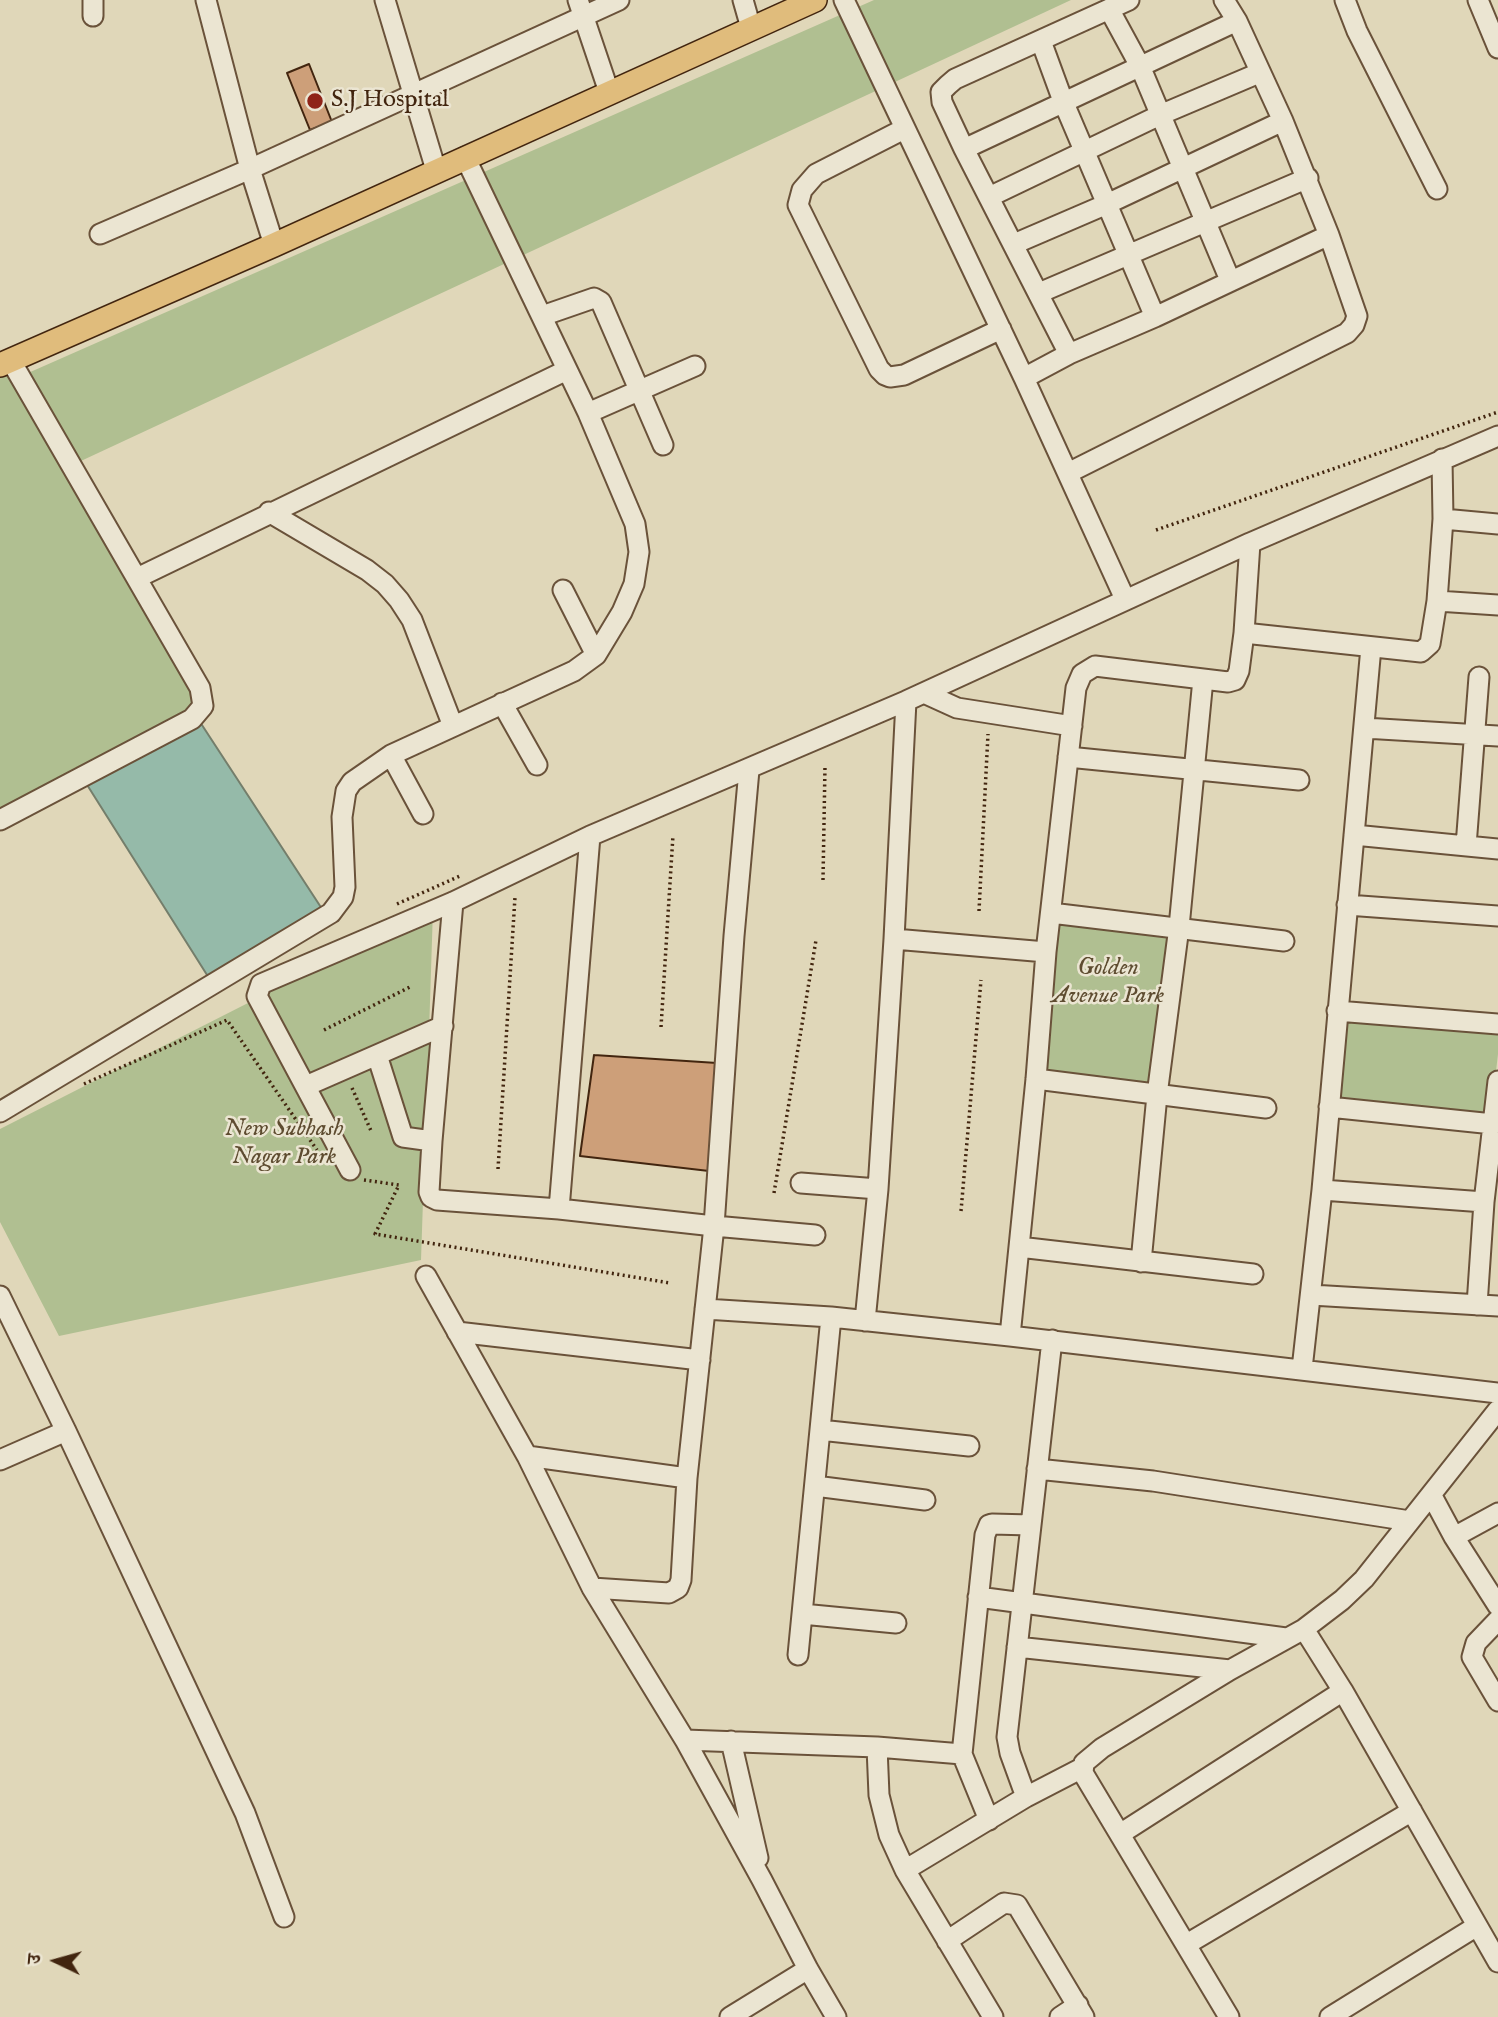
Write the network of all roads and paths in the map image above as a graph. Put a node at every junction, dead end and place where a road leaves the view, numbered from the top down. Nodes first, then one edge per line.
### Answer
1 (206, 0) edge
2 (385, 0) edge
3 (620, 0) edge
4 (743, 0) edge
5 (815, 0) edge
6 (844, 0) edge
7 (1129, 0) edge
8 (1224, 0) edge
9 (1345, 0) edge
10 (1478, 0) edge
11 (581, 9) edge
12 (1109, 9) junction
13 (1237, 21) junction
14 (751, 28) junction
15 (1041, 41) junction
16 (1498, 48) edge
17 (1140, 66) junction
18 (1259, 73) junction
19 (609, 92) junction
20 (415, 94) junction
21 (1063, 101) junction
22 (1160, 114) junction
23 (1283, 121) junction
24 (904, 129) junction
25 (964, 149) junction
26 (1085, 150) junction
27 (465, 157) junction
28 (1184, 168) junction
29 (250, 169) junction
30 (436, 170) junction
31 (1308, 178) junction
32 (1437, 189) dead end
33 (989, 197) junction
34 (1107, 204) junction
35 (1206, 221) junction
36 (100, 234) dead end
37 (1329, 235) junction
38 (1014, 244) junction
39 (274, 245) junction
40 (1129, 256) junction
41 (1230, 280) junction
42 (1039, 293) junction
43 (542, 316) junction
44 (1155, 317) junction
45 (1000, 329) junction
46 (1069, 354) junction
47 (6, 363) edge
48 (695, 366) dead end
49 (567, 370) junction
50 (1024, 378) junction
51 (638, 391) junction
52 (1498, 412) edge
53 (588, 413) junction
54 (1498, 436) edge
55 (663, 445) dead end
56 (1442, 459) junction
57 (1068, 472) junction
58 (269, 512) junction
59 (1443, 519) junction
60 (1498, 524) edge
61 (1156, 530) dead end
62 (1250, 543) junction
63 (137, 578) junction
64 (563, 590) dead end
65 (1125, 599) junction
66 (1437, 601) junction
67 (1498, 605) edge
68 (1244, 633) junction
69 (1371, 647) junction
70 (596, 655) junction
71 (1479, 677) dead end
72 (1203, 680) junction
73 (915, 697) junction
74 (502, 703) junction
75 (453, 726) junction
76 (1072, 726) junction
77 (1364, 728) junction
78 (988, 734) dead end
79 (1475, 735) junction
80 (1498, 736) edge
81 (391, 755) junction
82 (1068, 757) junction
83 (537, 765) dead end
84 (825, 766) dead end
85 (749, 770) junction
86 (1193, 770) junction
87 (1299, 779) dead end
88 (423, 814) dead end
89 (0, 820) edge
90 (673, 835) dead end
91 (1354, 835) junction
92 (590, 836) junction
93 (1466, 846) junction
94 (1498, 849) edge
95 (823, 880) dead end
96 (515, 897) dead end
97 (453, 902) junction
98 (1347, 905) junction
99 (979, 911) dead end
100 (1051, 913) junction
101 (1498, 916) edge
102 (1179, 928) junction
103 (894, 939) junction
104 (816, 940) dead end
105 (1284, 941) dead end
106 (1046, 952) junction
107 (981, 980) dead end
108 (412, 986) dead end
109 (1337, 1011) junction
110 (227, 1020) dead end
111 (1498, 1024) edge
112 (443, 1026) junction
113 (661, 1027) dead end
114 (324, 1030) dead end
115 (377, 1055) junction
116 (1036, 1079) junction
117 (1498, 1081) edge
118 (306, 1086) junction
119 (352, 1087) dead end
120 (76, 1088) dead end
121 (1157, 1095) junction
122 (1329, 1107) junction
123 (1266, 1108) dead end
124 (0, 1112) edge
125 (1493, 1124) junction
126 (372, 1133) dead end
127 (432, 1141) junction
128 (498, 1169) dead end
129 (351, 1170) dead end
130 (801, 1183) dead end
131 (878, 1189) junction
132 (1322, 1190) junction
133 (774, 1194) dead end
134 (1485, 1202) junction
135 (559, 1209) junction
136 (961, 1211) dead end
137 (714, 1226) junction
138 (815, 1235) dead end
139 (1019, 1247) junction
140 (1141, 1262) junction
141 (1253, 1274) dead end
142 (426, 1276) dead end
143 (1311, 1295) junction
144 (0, 1296) edge
145 (1477, 1305) junction
146 (1498, 1307) edge
147 (705, 1309) junction
148 (831, 1317) junction
149 (865, 1321) junction
150 (457, 1332) junction
151 (1010, 1336) junction
152 (1052, 1340) junction
153 (700, 1360) junction
154 (1301, 1370) junction
155 (1498, 1393) edge
156 (1498, 1410) edge
157 (820, 1430) junction
158 (66, 1431) junction
159 (969, 1446) dead end
160 (527, 1456) junction
161 (0, 1460) edge
162 (1037, 1469) junction
163 (687, 1478) junction
164 (815, 1486) junction
165 (1432, 1496) junction
166 (925, 1500) dead end
167 (1498, 1513) edge
168 (1410, 1521) junction
169 (1031, 1525) junction
170 (1454, 1536) junction
171 (592, 1587) junction
172 (978, 1597) junction
173 (1022, 1602) junction
174 (1498, 1606) edge
175 (802, 1614) junction
176 (1498, 1620) edge
177 (896, 1623) dead end
178 (1295, 1634) junction
179 (1017, 1647) junction
180 (798, 1655) dead end
181 (1230, 1670) junction
182 (1343, 1691) junction
183 (1498, 1701) edge
184 (685, 1740) junction
185 (731, 1741) junction
186 (877, 1747) junction
187 (961, 1754) junction
188 (1082, 1768) junction
189 (1026, 1797) junction
190 (1412, 1811) junction
191 (989, 1820) junction
192 (1121, 1834) junction
193 (905, 1870) junction
194 (762, 1880) junction
195 (284, 1917) dead end
196 (1477, 1926) junction
197 (947, 1941) junction
198 (1187, 1944) junction
199 (1498, 1962) edge
200 (808, 1969) junction
201 (1081, 2011) edge
202 (1220, 2014) edge
203 (730, 2017) edge
204 (836, 2017) edge
205 (993, 2017) edge
206 (1060, 2017) edge
207 (1330, 2017) edge

1 - 29 street
2 - 20 street
3 - 11 street
4 - 14 street
5 - 14 main road
6 - 24 street
7 - 12 street
8 - 13 street
9 - 32 street
10 - 16 street
11 - 19 street
11 - 20 street
12 - 15 street
12 - 17 street
13 - 17 street
13 - 18 street
14 - 19 main road
15 - 21 street
15 - 25 street
17 - 21 street
17 - 22 street
18 - 22 street
18 - 23 street
19 - 27 main road
20 - 29 street
20 - 30 street
21 - 25 street
21 - 26 street
22 - 26 street
22 - 28 street
23 - 28 street
23 - 31 street
24 - 45 street
24 - 45 street
25 - 33 street
26 - 33 street
26 - 34 street
27 - 30 main road
27 - 43 street
28 - 34 street
28 - 35 street
29 - 36 street
29 - 39 street
30 - 39 main road
31 - 35 street
31 - 37 street
33 - 38 street
34 - 38 street
34 - 40 street
35 - 40 street
35 - 41 street
37 - 41 street
37 - 57 street
38 - 42 street
39 - 47 main road
40 - 42 street
40 - 44 street
41 - 44 street
42 - 46 street
43 - 49 street
43 - 51 street
44 - 46 street
45 - 50 street
46 - 50 street
47 - 63 street
48 - 51 street
49 - 53 street
49 - 58 street
50 - 57 street
51 - 53 street
51 - 55 street
52 - 61 path
53 - 70 street
54 - 56 street
56 - 59 street
56 - 62 street
57 - 65 street
58 - 63 street
58 - 75 street
59 - 60 street
59 - 66 street
62 - 65 street
62 - 68 street
63 - 89 street
64 - 70 street
65 - 73 street
66 - 67 street
66 - 69 street
68 - 69 street
68 - 72 street
69 - 77 street
70 - 74 street
71 - 79 street
72 - 76 street
72 - 86 street
73 - 76 street
73 - 85 street
73 - 103 street
74 - 75 street
74 - 83 street
75 - 81 street
76 - 82 street
77 - 79 street
77 - 91 street
78 - 99 path
79 - 80 street
79 - 93 street
81 - 88 street
81 - 124 street
82 - 86 street
82 - 100 street
84 - 95 path
85 - 92 street
85 - 137 street
86 - 87 street
86 - 102 street
90 - 113 path
91 - 93 street
91 - 98 street
92 - 97 street
92 - 135 street
93 - 94 street
96 - 128 path
97 - 112 street
97 - 118 street
98 - 101 street
98 - 109 street
100 - 102 street
100 - 106 street
102 - 105 street
102 - 121 street
103 - 106 street
103 - 131 street
104 - 133 path
106 - 116 street
107 - 136 path
108 - 114 path
109 - 111 street
109 - 122 street
110 - 120 path
112 - 115 street
112 - 127 street
115 - 118 street
115 - 127 street
116 - 121 street
116 - 139 street
117 - 125 street
118 - 129 street
119 - 126 path
121 - 123 street
121 - 140 street
122 - 125 street
122 - 132 street
125 - 134 street
127 - 135 street
130 - 131 street
131 - 149 street
132 - 134 street
132 - 143 street
134 - 145 street
135 - 137 street
137 - 138 street
137 - 147 street
139 - 140 street
139 - 151 street
140 - 141 street
142 - 150 street
143 - 145 street
143 - 154 street
144 - 158 street
145 - 146 street
147 - 148 street
147 - 153 street
148 - 149 street
148 - 157 street
149 - 151 street
150 - 153 street
150 - 160 street
151 - 152 street
152 - 154 street
152 - 162 street
153 - 163 street
154 - 155 street
156 - 165 street
157 - 159 street
157 - 164 street
158 - 161 street
158 - 195 street
160 - 163 street
160 - 171 street
162 - 168 street
162 - 169 street
163 - 171 street
164 - 166 street
164 - 175 street
165 - 168 street
165 - 170 street
167 - 170 street
168 - 178 street
169 - 172 street
169 - 173 street
170 - 174 street
171 - 184 street
172 - 173 street
172 - 187 street
173 - 178 street
173 - 179 street
175 - 177 street
175 - 180 street
176 - 183 street
178 - 181 street
178 - 182 street
179 - 181 street
179 - 189 street
181 - 188 street
182 - 190 street
182 - 192 street
184 - 185 street
184 - 194 street
185 - 186 street
185 - 194 street
186 - 187 street
186 - 193 street
187 - 191 street
188 - 189 street
188 - 192 street
189 - 191 street
190 - 196 street
190 - 198 street
191 - 193 street
192 - 198 street
193 - 197 street
194 - 200 street
196 - 199 street
196 - 207 street
197 - 201 street
197 - 205 street
198 - 202 street
200 - 203 street
200 - 204 street
201 - 206 street

